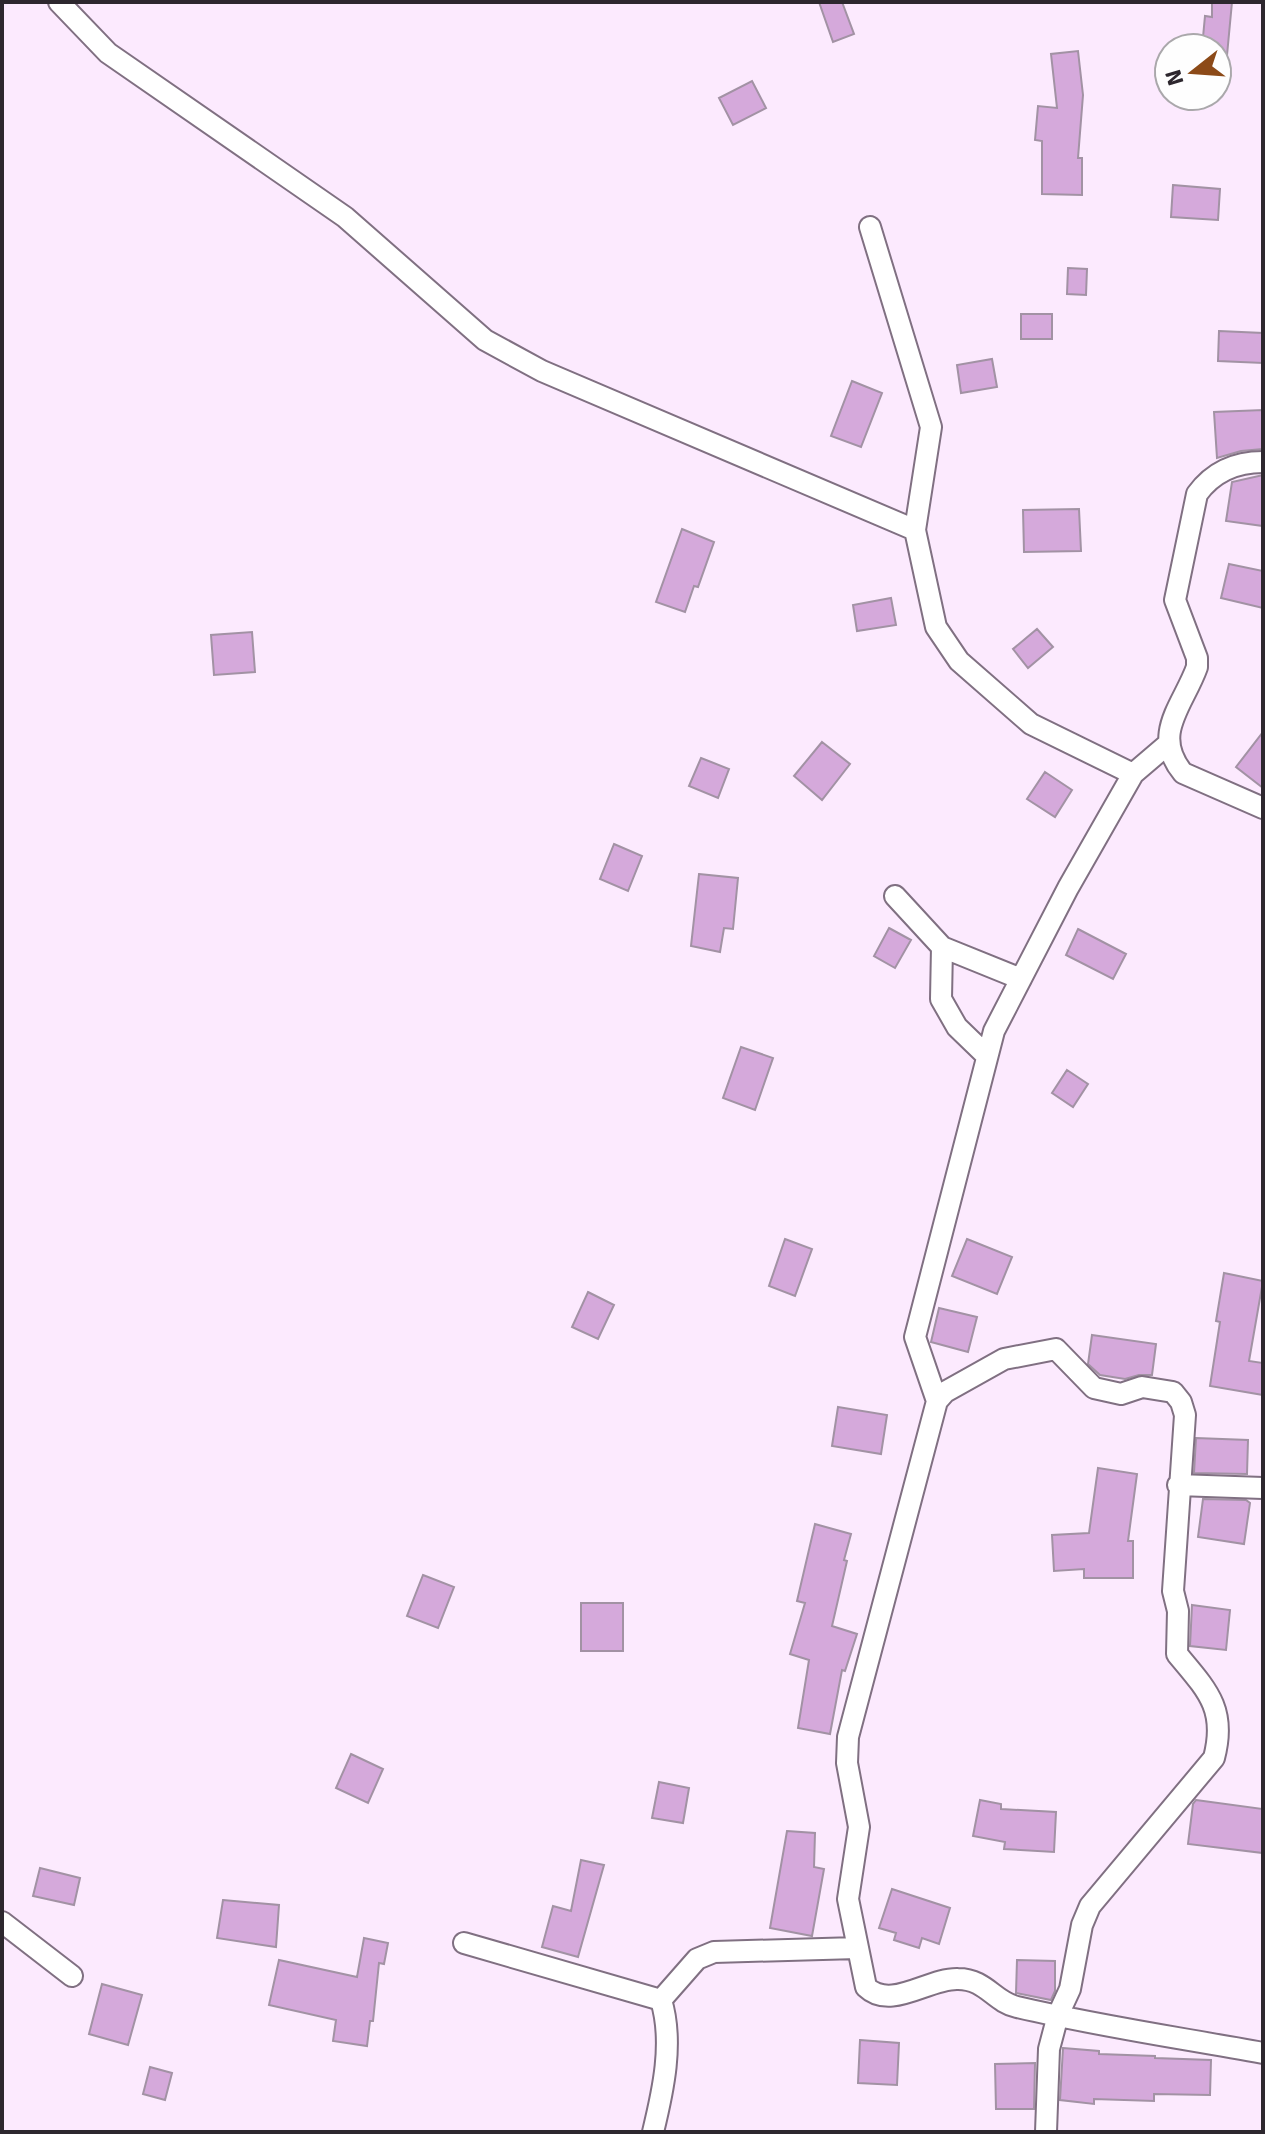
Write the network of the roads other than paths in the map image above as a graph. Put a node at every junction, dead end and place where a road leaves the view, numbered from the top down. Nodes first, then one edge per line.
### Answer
1 (59, 2) edge
2 (870, 227) dead end
3 (1263, 462) edge
4 (915, 530) junction
5 (1168, 744) junction
6 (1133, 774) junction
7 (1263, 808) edge
8 (895, 896) dead end
9 (942, 947) junction
10 (1021, 979) junction
11 (987, 1056) junction
12 (937, 1401) junction
13 (1178, 1485) junction
14 (1263, 1488) edge
15 (2, 1922) edge
16 (464, 1943) dead end
17 (857, 1948) junction
18 (72, 1976) dead end
19 (661, 2000) junction
20 (1058, 2015) junction
21 (1263, 2053) edge
22 (653, 2132) edge
23 (1046, 2132) edge

1 - 4 street
2 - 4 street
3 - 5 street
4 - 6 street
5 - 6 street
5 - 7 street
6 - 10 street
8 - 9 street
9 - 10 street
9 - 11 street
10 - 11 street
11 - 12 street
12 - 13 street
12 - 17 street
13 - 14 street
13 - 20 street
15 - 18 street
16 - 19 street
17 - 19 street
17 - 20 street
19 - 22 street
20 - 21 street
20 - 23 street

